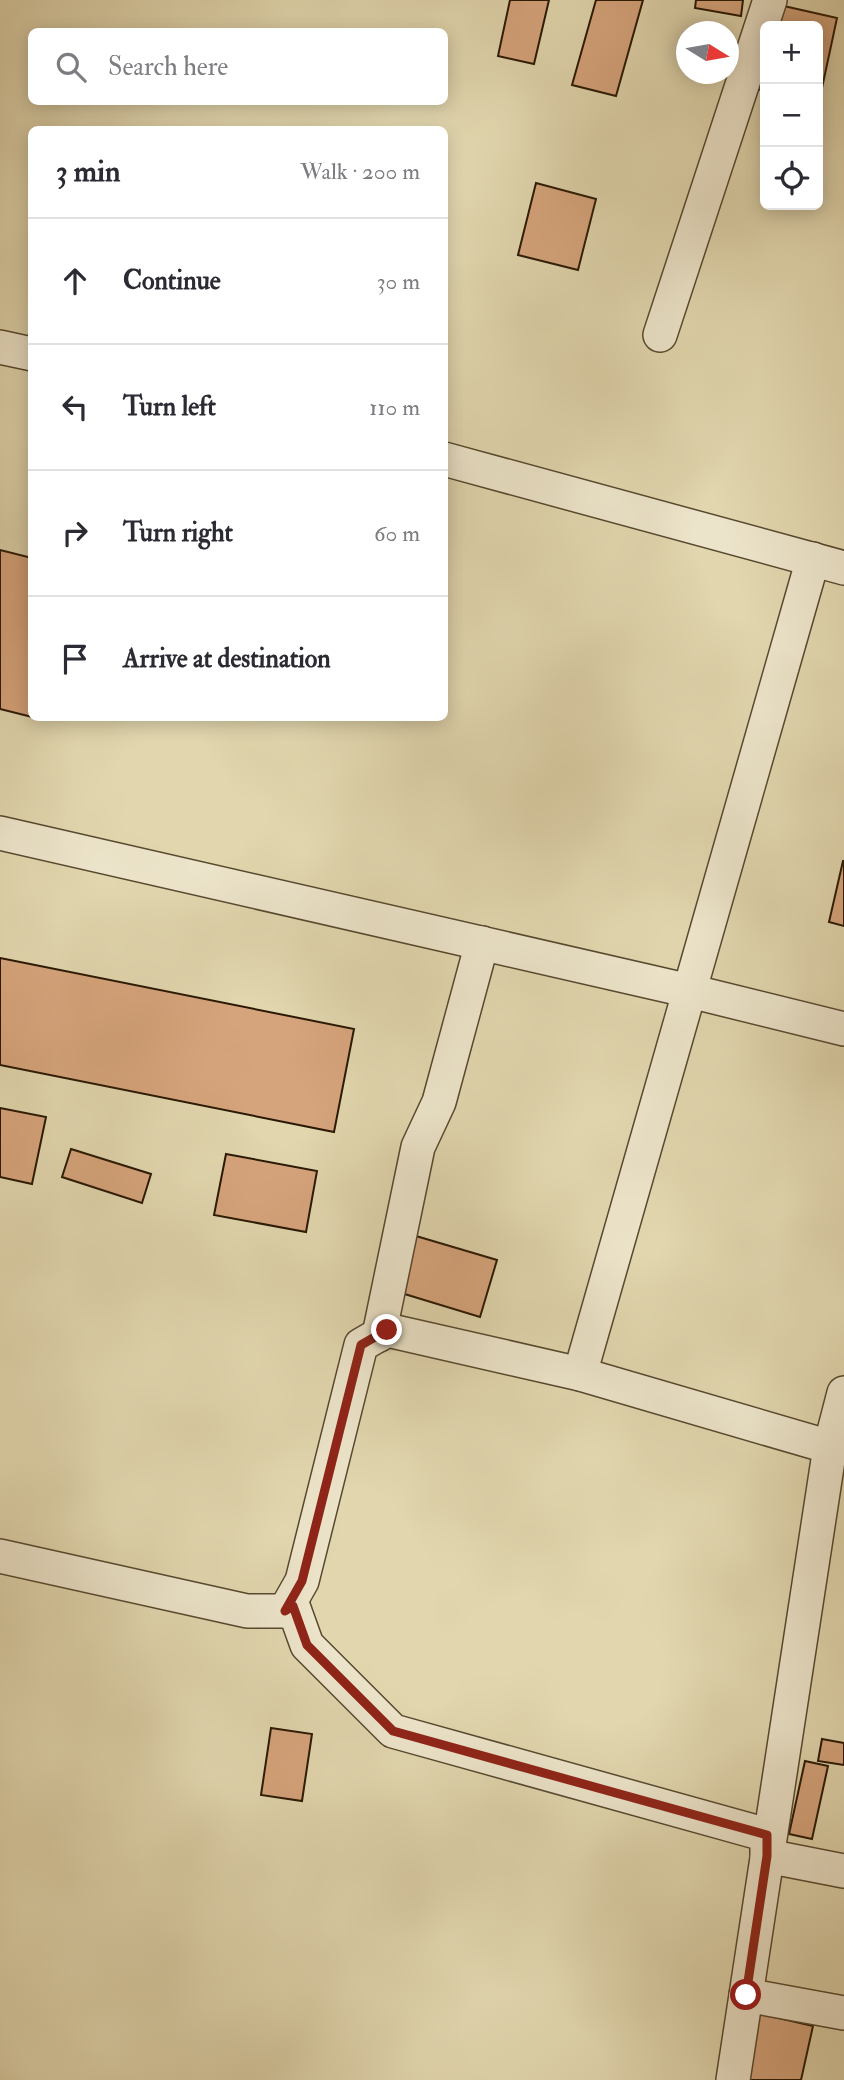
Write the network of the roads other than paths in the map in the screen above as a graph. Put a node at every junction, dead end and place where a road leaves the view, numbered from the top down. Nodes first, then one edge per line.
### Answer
1 (770, 0) edge
2 (660, 335) dead end
3 (0, 347) edge
4 (28, 354) edge
5 (448, 460) edge
6 (828, 564) edge
7 (0, 833) edge
8 (482, 943) junction
9 (690, 990) junction
10 (844, 1029) edge
11 (379, 1335) junction
12 (580, 1374) junction
13 (844, 1393) edge
14 (830, 1447) junction
15 (0, 1556) edge
16 (285, 1611) junction
17 (767, 1856) junction
18 (844, 1871) edge
19 (746, 1995) junction
20 (844, 2013) edge
21 (733, 2080) edge

1 - 2 street
3 - 4 street
5 - 6 street
6 - 9 street
7 - 8 street
8 - 9 street
8 - 11 street
9 - 10 street
9 - 12 street
11 - 12 street
11 - 16 street
12 - 14 street
13 - 14 street
14 - 17 street
15 - 16 street
16 - 17 street
17 - 18 street
17 - 19 street
19 - 20 street
19 - 21 street

